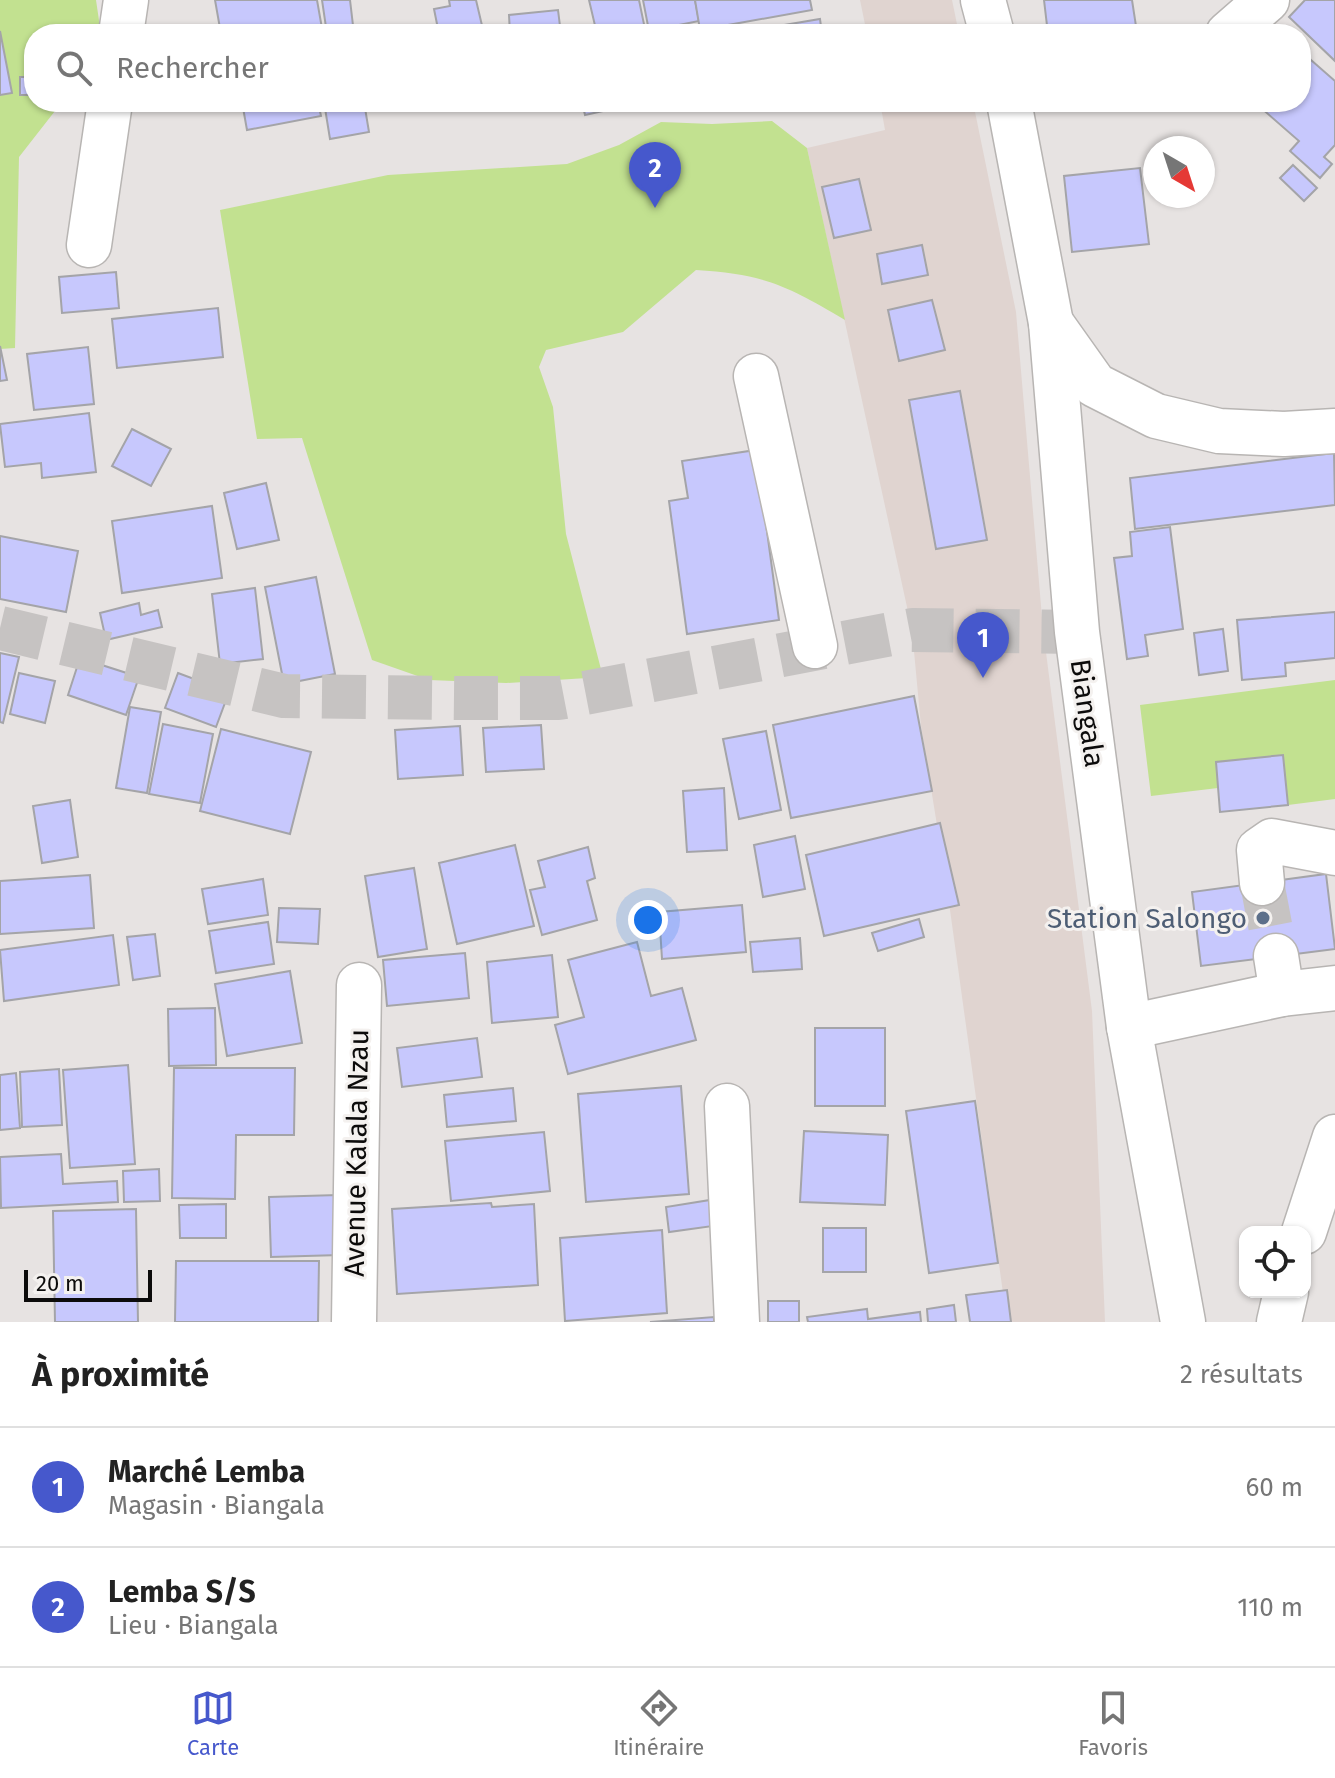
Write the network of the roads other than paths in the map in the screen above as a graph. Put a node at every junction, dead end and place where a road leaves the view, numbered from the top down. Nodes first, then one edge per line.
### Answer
1 (126, 0) edge
2 (983, 0) edge
3 (1267, 0) edge
4 (122, 24) edge
5 (989, 24) edge
6 (1239, 24) edge
7 (109, 112) edge
8 (1011, 112) edge
9 (89, 245) dead end
10 (1051, 323) junction
11 (756, 376) dead end
12 (1335, 431) edge
13 (815, 646) dead end
14 (1335, 853) edge
15 (1262, 883) tunnel mouth
16 (359, 985) dead end
17 (1335, 988) edge
18 (1129, 1027) junction
19 (727, 1106) dead end
20 (1335, 1137) edge
21 (1306, 1226) edge
22 (1285, 1298) edge
23 (354, 1322) edge
24 (737, 1322) edge
25 (1183, 1322) edge
26 (1279, 1322) edge

1 - 4 main road
2 - 5 main road
3 - 6 main road
7 - 9 main road
8 - 10 main road, Biangala
10 - 12 main road
10 - 18 main road, Biangala
11 - 13 main road
14 - 15 main road
16 - 23 main road, Avenue Kalala Nzau
17 - 18 main road
18 - 25 main road, Biangala
19 - 24 main road
20 - 21 main road
22 - 26 main road

